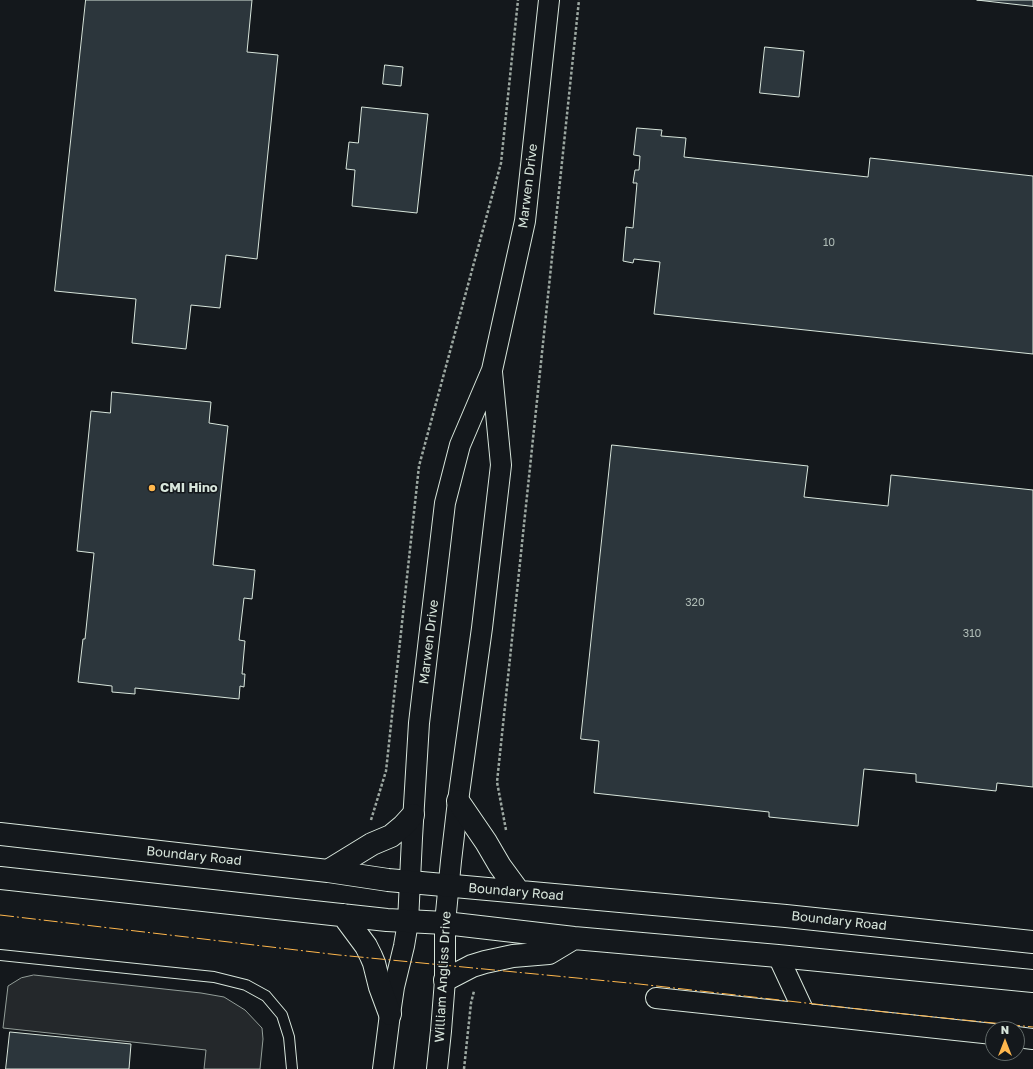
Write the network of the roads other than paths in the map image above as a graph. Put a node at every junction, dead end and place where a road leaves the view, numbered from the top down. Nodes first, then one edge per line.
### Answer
1 (549, 0) edge
2 (492, 370) junction
3 (458, 801) junction
4 (413, 815) junction
5 (0, 834) edge
6 (328, 871) junction
7 (0, 878) edge
8 (410, 882) junction
9 (449, 886) junction
10 (519, 892) junction
11 (343, 914) junction
12 (408, 922) junction
13 (445, 923) junction
14 (574, 938) junction
15 (1033, 942) edge
16 (0, 955) edge
17 (778, 956) junction
18 (444, 980) junction
19 (1033, 981) edge
20 (656, 998) dead end
21 (390, 1014) junction
22 (805, 1014) junction
23 (985, 1033) edge
24 (292, 1069) edge
25 (383, 1069) edge
26 (437, 1069) edge

1 - 2 street, Marwen Drive
2 - 3 street, Marwen Drive
2 - 4 street, Marwen Drive
3 - 9 street, Marwen Drive
3 - 10 main road
4 - 6 main road
4 - 8 street, Marwen Drive
5 - 6 main road, Boundary Road
6 - 8 main road, Boundary Road
7 - 11 main road
8 - 9 main road, Boundary Road
8 - 12 street, Marwen Drive
9 - 10 main road, Boundary Road
9 - 13 street, William Angliss Drive
10 - 15 main road, Boundary Road
11 - 12 main road
11 - 21 main road
12 - 13 main road
12 - 21 street
13 - 14 main road
13 - 18 street, William Angliss Drive
14 - 17 main road
14 - 18 main road
16 - 24 lane
17 - 19 main road
17 - 22 street
18 - 26 street, William Angliss Drive
20 - 22 street
21 - 25 street
22 - 23 street

